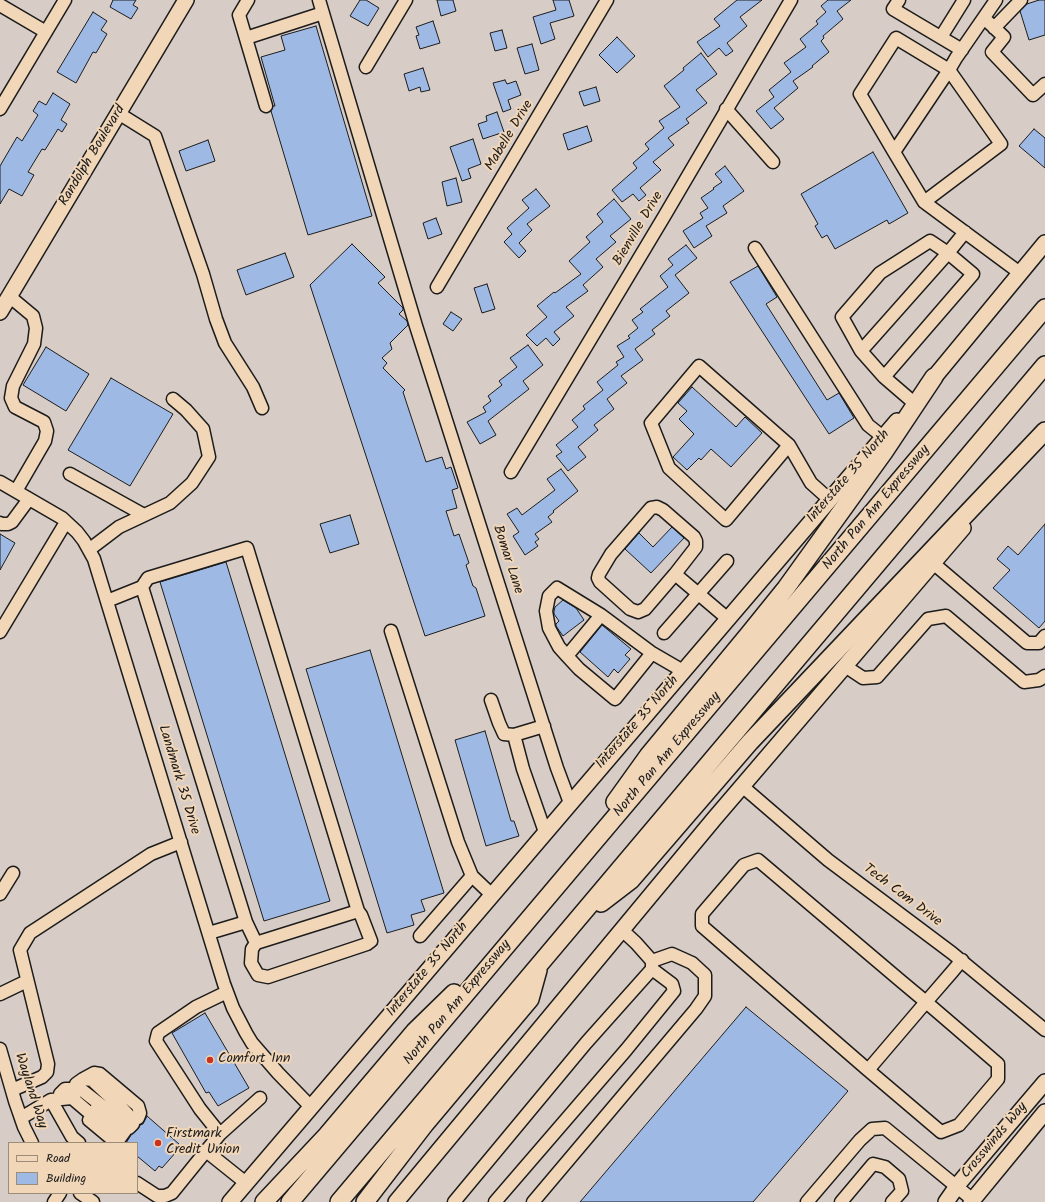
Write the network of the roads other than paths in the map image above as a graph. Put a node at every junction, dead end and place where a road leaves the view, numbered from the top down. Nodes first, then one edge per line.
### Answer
1 (65, 0) edge
2 (186, 0) edge
3 (248, 0) edge
4 (319, 0) edge
5 (406, 0) edge
6 (608, 0) edge
7 (791, 0) edge
8 (899, 0) edge
9 (964, 0) edge
10 (996, 0) edge
11 (1021, 0) edge
12 (0, 5) edge
13 (323, 13) junction
14 (984, 18) junction
15 (994, 28) junction
16 (46, 32) junction
17 (941, 37) junction
18 (246, 38) junction
19 (962, 50) junction
20 (366, 67) dead end
21 (949, 70) junction
22 (1045, 84) edge
23 (266, 106) dead end
24 (0, 109) edge
25 (726, 109) junction
26 (118, 113) junction
27 (894, 152) junction
28 (773, 162) dead end
29 (924, 202) junction
30 (965, 232) junction
31 (1045, 243) edge
32 (755, 248) dead end
33 (948, 253) junction
34 (1020, 274) junction
35 (437, 287) dead end
36 (9, 296) junction
37 (1045, 308) edge
38 (0, 312) edge
39 (861, 351) junction
40 (1045, 365) edge
41 (884, 377) junction
42 (934, 378) junction
43 (173, 399) dead end
44 (913, 402) junction
45 (262, 408) dead end
46 (1045, 432) edge
47 (883, 437) junction
48 (789, 445) junction
49 (511, 472) dead end
50 (70, 474) dead end
51 (0, 482) edge
52 (16, 491) junction
53 (29, 499) junction
54 (830, 500) junction
55 (144, 515) junction
56 (66, 522) junction
57 (0, 523) edge
58 (90, 550) junction
59 (727, 561) dead end
60 (933, 563) junction
61 (675, 574) junction
62 (142, 587) junction
63 (698, 593) junction
64 (107, 601) junction
65 (601, 615) junction
66 (728, 619) junction
67 (391, 631) dead end
68 (0, 632) edge
69 (664, 633) dead end
70 (1045, 636) edge
71 (652, 653) junction
72 (567, 656) junction
73 (845, 666) junction
74 (683, 671) junction
75 (1045, 676) edge
76 (491, 700) dead end
77 (544, 726) junction
78 (514, 735) junction
79 (742, 786) junction
80 (570, 803) junction
81 (545, 832) junction
82 (181, 842) junction
83 (13, 873) dead end
84 (472, 876) junction
85 (552, 893) junction
86 (0, 894) edge
87 (492, 894) junction
88 (537, 909) junction
89 (358, 911) junction
90 (246, 922) junction
91 (574, 924) junction
92 (622, 930) junction
93 (209, 933) junction
94 (420, 936) dead end
95 (256, 943) junction
96 (962, 960) junction
97 (652, 965) junction
98 (539, 966) junction
99 (27, 981) junction
100 (227, 992) junction
101 (0, 994) edge
102 (926, 1002) junction
103 (1045, 1030) edge
104 (1, 1057) edge
105 (868, 1070) junction
106 (1045, 1082) edge
107 (67, 1089) junction
108 (12, 1090) junction
109 (260, 1098) dead end
110 (311, 1107) junction
111 (1045, 1112) edge
112 (21, 1118) junction
113 (131, 1125) junction
114 (220, 1134) junction
115 (32, 1142) edge
116 (79, 1142) edge
117 (115, 1142) edge
118 (206, 1151) junction
119 (246, 1183) junction
120 (138, 1184) edge
121 (957, 1187) junction
122 (82, 1194) edge
123 (94, 1199) edge
124 (164, 1199) edge
125 (972, 1201) edge
126 (230, 1202) edge
127 (264, 1202) edge
128 (290, 1202) edge
129 (339, 1202) edge
130 (365, 1202) edge
131 (396, 1202) edge
132 (454, 1202) edge
133 (495, 1202) edge
134 (533, 1202) edge
135 (807, 1202) edge
136 (841, 1202) edge
137 (892, 1202) edge
138 (946, 1202) edge

1 - 16 street
2 - 26 main road, Randolph Boulevard
3 - 18 street
4 - 13 street, Bomar Lane
5 - 20 street
6 - 35 street, Mabelle Drive
7 - 25 street, Bienville Drive
8 - 17 street
9 - 17 street
10 - 14 street
11 - 15 street
12 - 16 street
13 - 18 street
13 - 77 street, Bomar Lane
14 - 15 street
14 - 19 street
15 - 22 street
16 - 24 street
17 - 19 street
18 - 23 street
19 - 21 street
21 - 27 street
21 - 27 street
21 - 29 street
25 - 28 street
25 - 49 street, Bienville Drive
26 - 36 main road, Randolph Boulevard
26 - 45 street
27 - 29 street
29 - 30 street
30 - 33 street
30 - 34 street
31 - 34 main road, Interstate 35 North
32 - 47 street
33 - 39 street
33 - 39 street
33 - 41 street
34 - 42 main road, Interstate 35 North
36 - 38 main road, Randolph Boulevard
36 - 52 street
37 - 85 highway, North Pan Am Expressway
39 - 41 street
40 - 91 highway
41 - 44 street
42 - 44 main road, Interstate 35 North
42 - 85 highway
43 - 55 street
44 - 47 main road, Interstate 35 North
46 - 60 main road
46 - 91 highway
47 - 54 main road, Interstate 35 North
48 - 48 street
48 - 54 street
50 - 55 street
51 - 52 street, Landmark 35 Drive
52 - 53 street, Landmark 35 Drive
53 - 56 street, Landmark 35 Drive
53 - 57 street
54 - 66 main road, Interstate 35 North
55 - 58 street
56 - 58 street, Landmark 35 Drive
56 - 68 street
58 - 64 street, Landmark 35 Drive
59 - 63 street
60 - 70 street
60 - 73 main road
61 - 61 street
61 - 63 street
62 - 64 street
62 - 89 street
62 - 90 street
63 - 66 street
63 - 69 street
64 - 82 street, Landmark 35 Drive
65 - 71 street
65 - 72 street
65 - 72 street
66 - 74 main road, Interstate 35 North
67 - 84 street
71 - 72 street
71 - 74 street
73 - 75 street
73 - 79 main road
74 - 80 main road, Interstate 35 North
76 - 78 street
77 - 78 street
77 - 80 street, Bomar Lane
78 - 81 street
79 - 92 main road
79 - 96 street, Tech Com Drive
80 - 81 main road, Interstate 35 North
81 - 87 main road, Interstate 35 North
82 - 93 street, Landmark 35 Drive
82 - 99 street
83 - 86 street
84 - 87 street
84 - 94 street
85 - 88 highway, North Pan Am Expressway
87 - 110 main road, Interstate 35 North
88 - 127 highway
88 - 128 highway, North Pan Am Expressway
89 - 95 street
89 - 95 street
90 - 93 street
90 - 95 street
91 - 98 highway
92 - 97 street
92 - 131 main road
93 - 100 street, Landmark 35 Drive
96 - 102 street
96 - 103 street, Tech Com Drive
97 - 132 street
97 - 133 street
97 - 134 street
98 - 129 highway
98 - 130 highway
99 - 101 street
99 - 108 street
100 - 110 street, Landmark 35 Drive
100 - 114 street
102 - 105 street
102 - 105 street
102 - 105 street
104 - 108 street, Wayland Way
106 - 121 main road, Crosswinds Way
107 - 112 street
107 - 113 street
107 - 113 street
107 - 116 street
107 - 117 street
108 - 112 street, Wayland Way
109 - 114 street
110 - 119 main road, Interstate 35 North
111 - 125 main road, Crosswinds Way
112 - 115 street, Wayland Way
113 - 117 street
114 - 118 street
118 - 119 street
118 - 124 street
119 - 126 main road, Interstate 35 North
120 - 124 street
121 - 125 street
121 - 135 street
121 - 138 main road, Crosswinds Way
122 - 123 street
136 - 137 street

